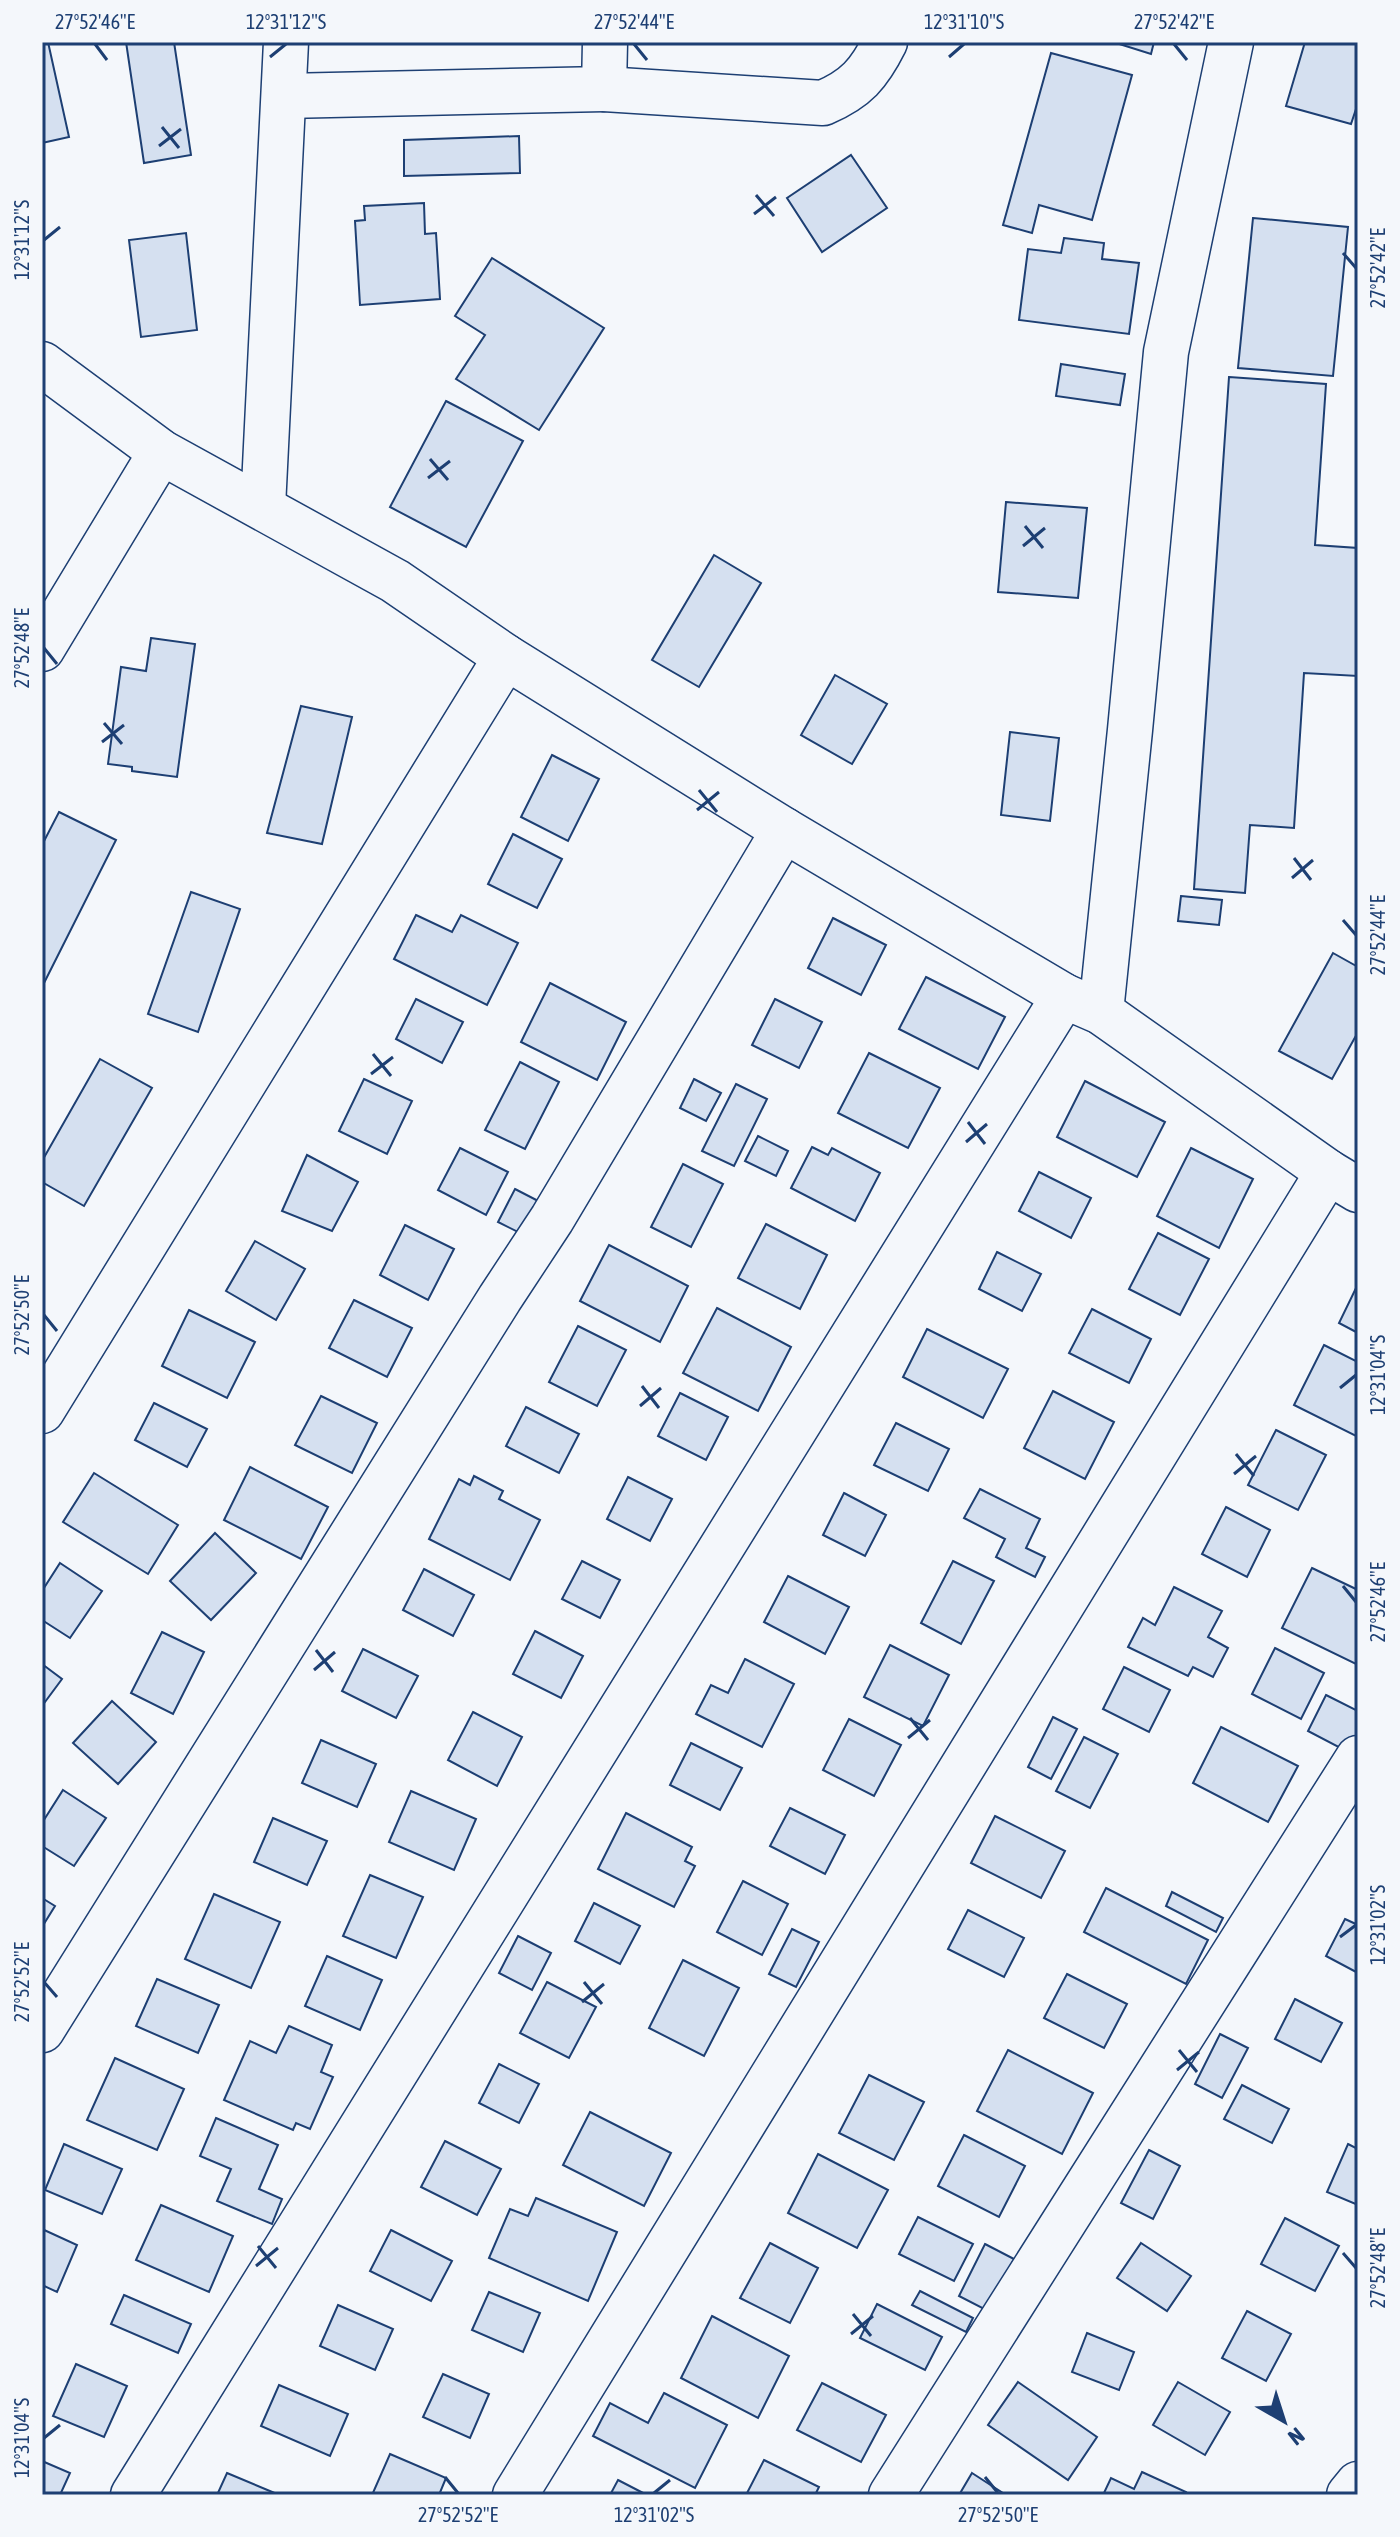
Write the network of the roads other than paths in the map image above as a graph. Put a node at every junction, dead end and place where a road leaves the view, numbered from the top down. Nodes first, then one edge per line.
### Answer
1 (286, 42) edge
2 (605, 42) edge
3 (885, 42) edge
4 (1231, 42) edge
5 (604, 89) junction
6 (285, 96) junction
7 (42, 364) edge
8 (161, 452) junction
9 (263, 507) junction
10 (42, 649) edge
11 (506, 657) junction
12 (784, 830) junction
13 (1082, 1004) junction
14 (1343, 1181) edge
15 (42, 1411) edge
16 (1358, 1758) edge
17 (42, 2030) edge
18 (1358, 2484) edge
19 (133, 2495) edge
20 (515, 2495) edge
21 (891, 2495) edge
22 (1349, 2495) edge

1 - 6 street
2 - 5 street
3 - 5 street
4 - 13 street
5 - 6 street
6 - 9 street
7 - 8 street
8 - 9 street
8 - 10 street
9 - 11 street
11 - 12 street
11 - 15 street
12 - 13 street
12 - 17 street
13 - 14 street
13 - 19 street
14 - 20 street
16 - 21 street
18 - 22 street

